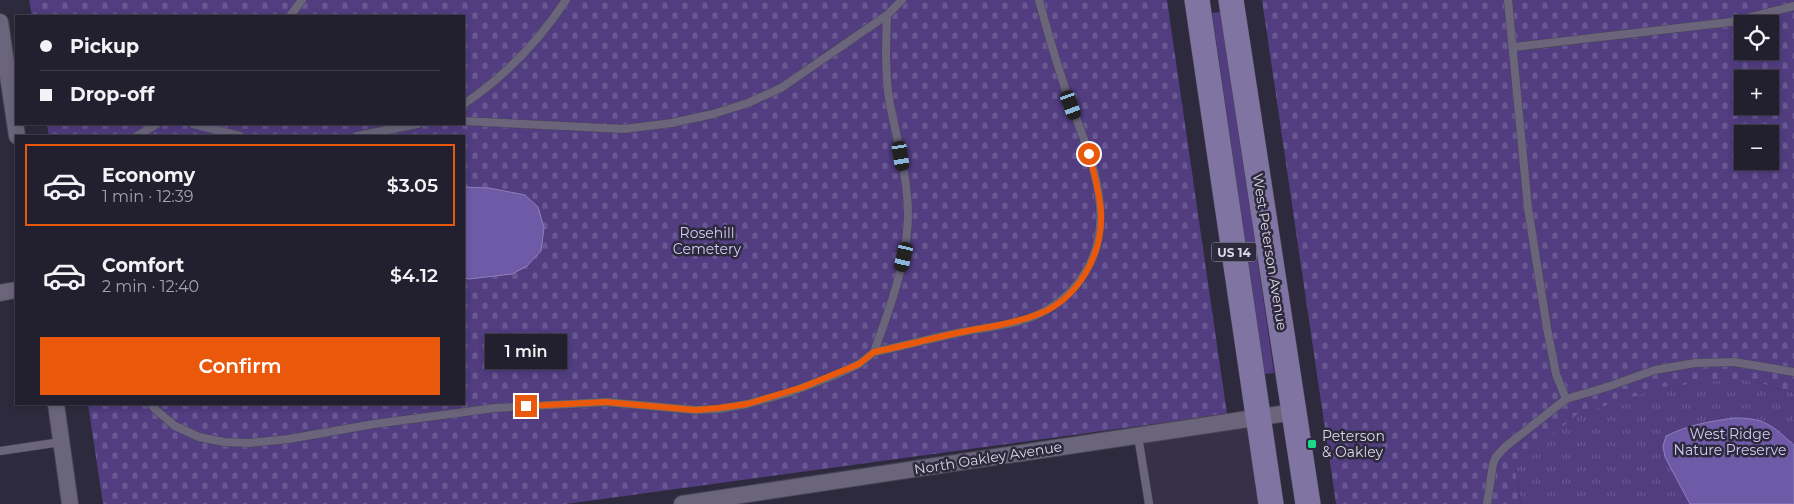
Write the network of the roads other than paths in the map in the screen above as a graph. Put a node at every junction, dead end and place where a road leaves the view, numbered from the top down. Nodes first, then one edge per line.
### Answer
1 (302, 0) edge
2 (566, 0) edge
3 (902, 0) edge
4 (1039, 0) edge
5 (1197, 0) edge
6 (1231, 0) edge
7 (1508, 0) edge
8 (1794, 6) edge
9 (291, 15) edge
10 (887, 15) junction
11 (0, 22) edge
12 (1514, 47) junction
13 (465, 103) edge
14 (465, 121) edge
15 (15, 123) edge
16 (155, 125) edge
17 (197, 125) edge
18 (413, 125) edge
19 (139, 135) edge
20 (236, 135) edge
21 (362, 135) edge
22 (15, 290) edge
23 (0, 293) edge
24 (874, 352) junction
25 (1794, 372) edge
26 (1566, 399) junction
27 (56, 405) edge
28 (152, 405) edge
29 (1294, 412) junction
30 (1258, 418) junction
31 (1138, 436) junction
32 (61, 442) junction
33 (0, 451) edge
34 (70, 504) edge
35 (687, 504) edge
36 (1148, 504) edge
37 (1271, 504) edge
38 (1308, 504) edge
39 (1487, 504) edge

1 - 9 lane
2 - 13 lane
3 - 10 lane
4 - 24 lane
5 - 30 main road, US 14
6 - 29 main road, West Peterson Avenue / US 14
7 - 12 lane
8 - 12 lane
10 - 14 lane
10 - 24 lane
11 - 15 street
12 - 26 lane
16 - 19 lane
17 - 20 lane
18 - 21 lane
22 - 23 street
24 - 28 lane
25 - 26 lane
26 - 39 lane
27 - 32 street
29 - 30 street, North Oakley Avenue
29 - 38 main road, West Peterson Avenue / US 14
30 - 31 street, North Oakley Avenue
30 - 37 main road, US 14
31 - 35 street, North Oakley Avenue
31 - 36 lane
32 - 33 lane
32 - 34 street

